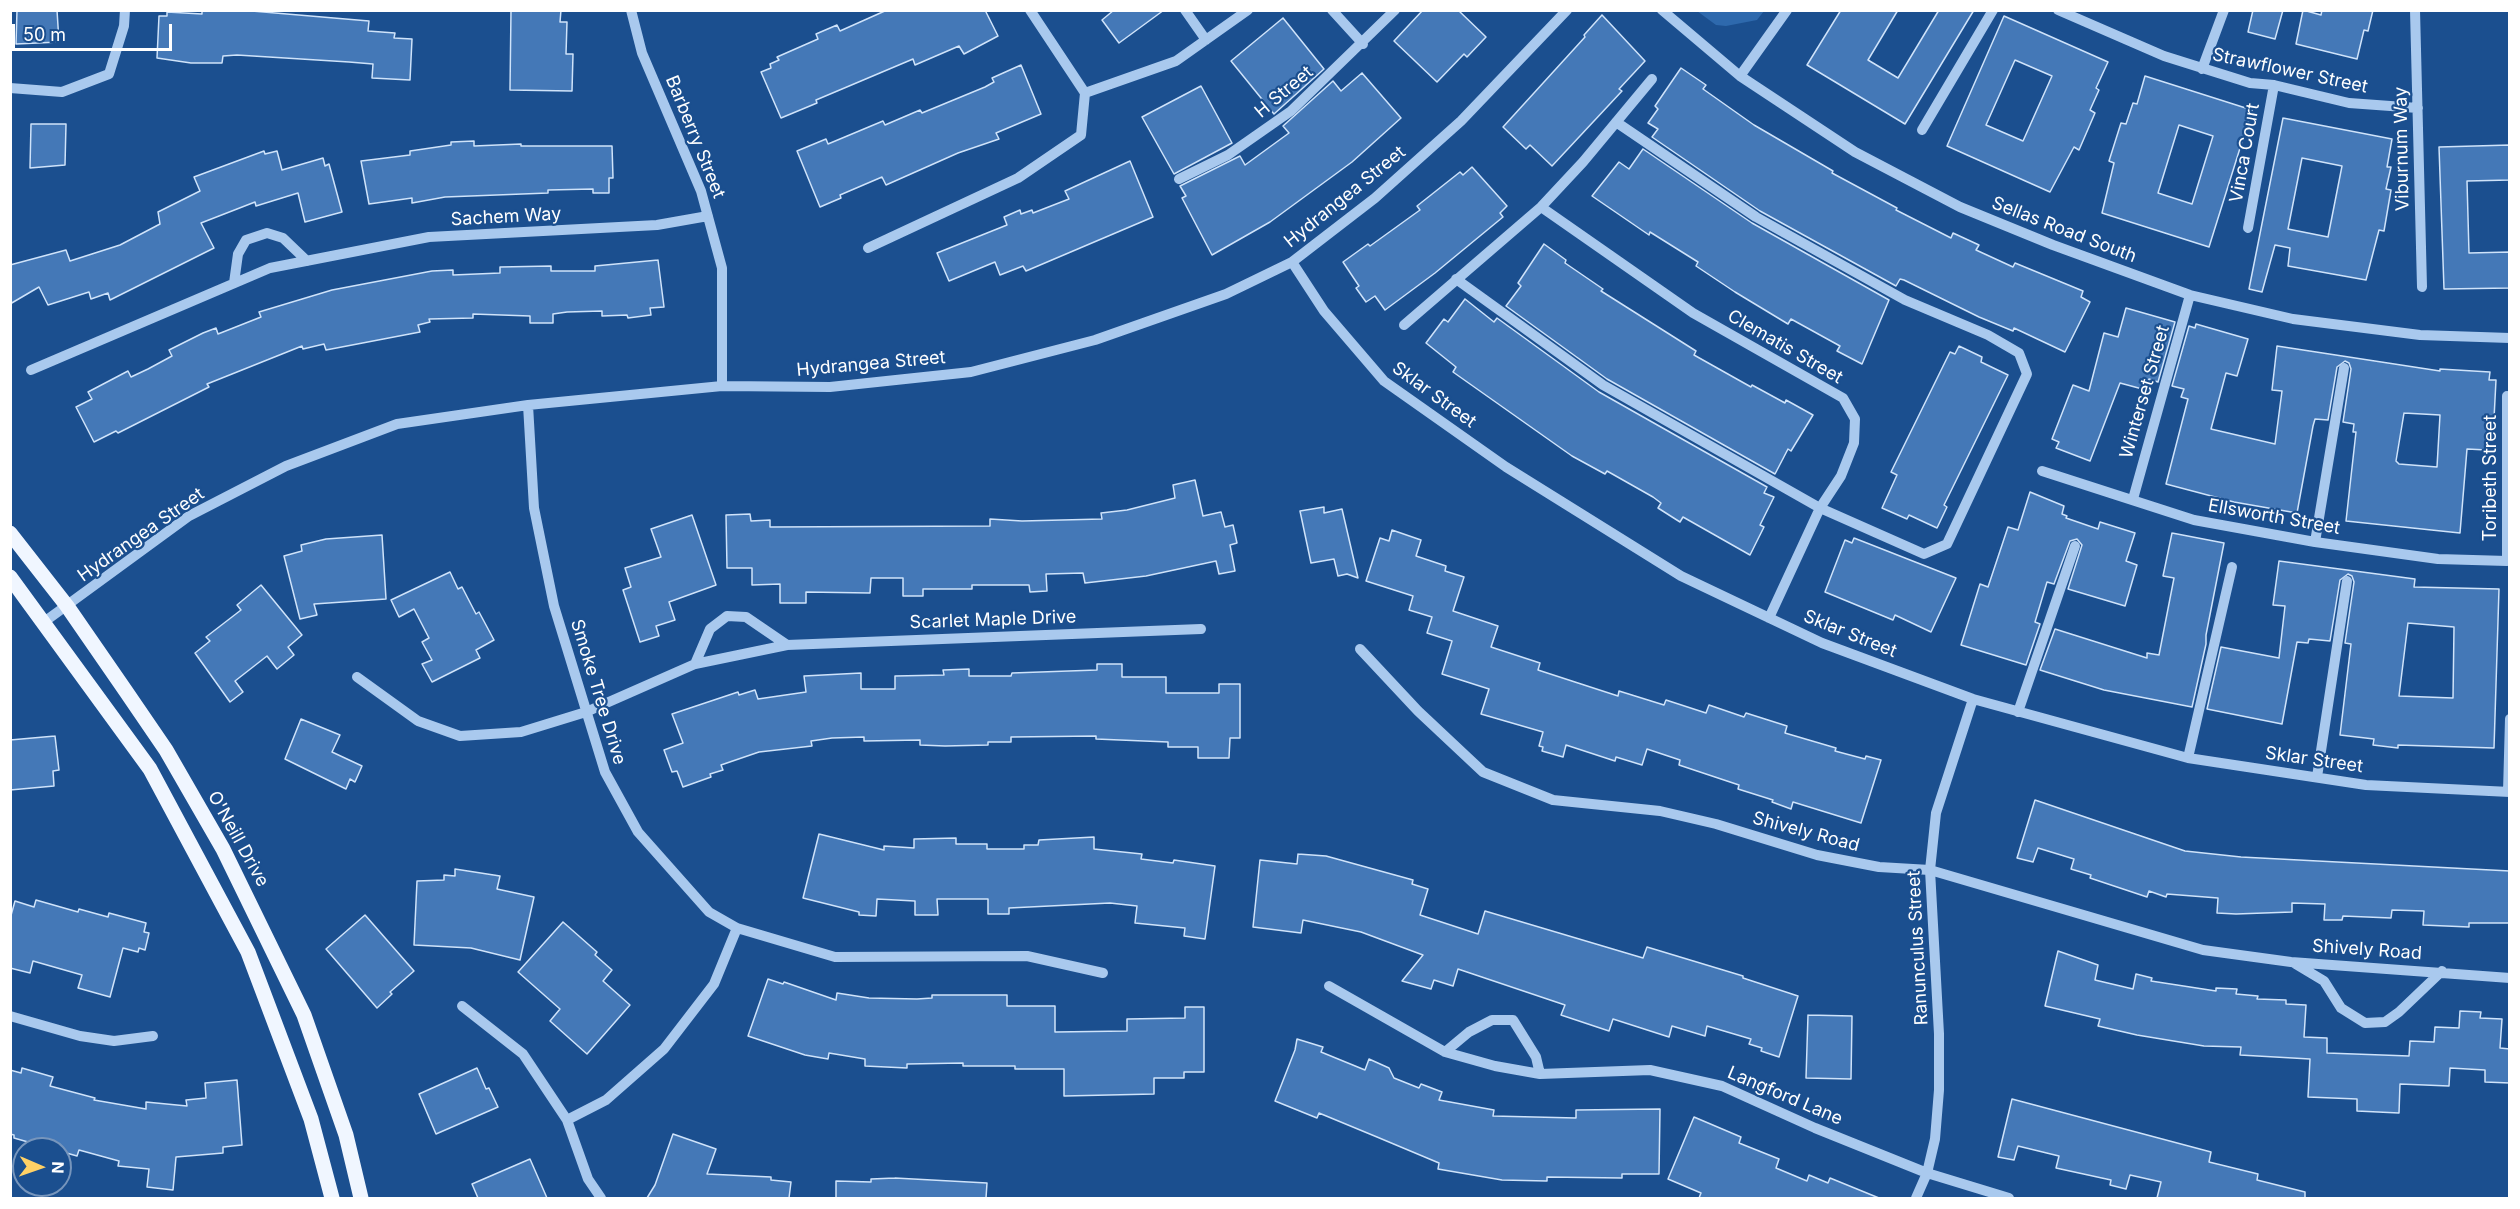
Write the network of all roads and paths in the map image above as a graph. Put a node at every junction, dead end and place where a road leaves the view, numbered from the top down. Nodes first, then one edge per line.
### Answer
1 (125, 10) edge
2 (631, 10) edge
3 (1030, 10) edge
4 (1185, 10) edge
5 (1248, 10) edge
6 (1332, 10) edge
7 (1395, 10) edge
8 (1567, 10) edge
9 (1662, 10) edge
10 (1787, 10) edge
11 (1993, 10) edge
12 (2058, 10) edge
13 (2224, 10) edge
14 (2415, 10) edge
15 (1206, 40) junction
16 (1363, 44) junction
17 (2202, 69) junction
18 (1740, 76) junction
19 (1652, 80) dead end
20 (2274, 85) junction
21 (10, 88) edge
22 (1085, 93) junction
23 (2418, 108) junction
24 (1616, 122) junction
25 (1922, 130) dead end
26 (1179, 179) dead end
27 (1541, 207) junction
28 (708, 216) junction
29 (2248, 228) dead end
30 (868, 248) dead end
31 (307, 261) junction
32 (1292, 262) junction
33 (1456, 279) junction
34 (234, 283) junction
35 (2422, 286) dead end
36 (2190, 295) junction
37 (1404, 326) dead end
38 (2510, 338) edge
39 (2344, 368) dead end
40 (31, 370) dead end
41 (722, 386) junction
42 (2507, 396) dead end
43 (528, 405) junction
44 (2042, 471) dead end
45 (2133, 499) junction
46 (1821, 508) junction
47 (10, 533) edge
48 (2315, 542) junction
49 (2075, 546) dead end
50 (2507, 561) joint
51 (2232, 567) dead end
52 (10, 577) edge
53 (2347, 581) dead end
54 (68, 606) junction
55 (1769, 618) junction
56 (44, 622) junction
57 (1201, 629) dead end
58 (787, 645) junction
59 (1360, 649) dead end
60 (695, 664) junction
61 (357, 678) dead end
62 (1973, 699) junction
63 (586, 712) junction
64 (2018, 712) junction
65 (2510, 719) edge
66 (2188, 758) junction
67 (2317, 777) junction
68 (2509, 792) edge
69 (1930, 870) junction
70 (737, 928) junction
71 (2291, 962) junction
72 (2442, 971) junction
73 (1103, 973) dead end
74 (2510, 978) edge
75 (1329, 986) dead end
76 (462, 1006) dead end
77 (10, 1016) edge
78 (153, 1036) dead end
79 (1444, 1052) junction
80 (1540, 1074) junction
81 (567, 1120) junction
82 (1926, 1173) junction
83 (332, 1198) edge
84 (361, 1198) edge
85 (601, 1198) edge
86 (1916, 1198) edge
87 (2009, 1198) edge

1 - 21 street
2 - 28 street, Barberry Street
3 - 22 street
4 - 15 street
5 - 15 street
6 - 16 street
7 - 16 street, H Street
8 - 32 street, Hydrangea Street
9 - 18 street, Sellas Road South
10 - 18 street
11 - 25 street
12 - 17 street, Strawflower Street
13 - 17 street
14 - 23 street, Viburnum Way
15 - 22 street
16 - 26 street, H Street
17 - 20 street, Strawflower Street
18 - 36 street, Sellas Road South
19 - 24 street
20 - 23 street, Strawflower Street
20 - 29 street, Vinca Court
22 - 30 street
23 - 35 street, Viburnum Way
24 - 27 street
24 - 46 street
27 - 33 street
27 - 46 street, Clematis Street
28 - 31 street, Sachem Way
28 - 41 street, Barberry Street
31 - 34 street, Sachem Way
31 - 34 street
32 - 41 street, Hydrangea Street
32 - 55 street, Sklar Street
33 - 37 street
33 - 46 street
34 - 40 street, Sachem Way
36 - 38 street, Sellas Road South
36 - 45 street, Winterset Street
39 - 48 street
41 - 43 street, Hydrangea Street
42 - 50 street, Toribeth Street
43 - 54 street, Hydrangea Street
43 - 63 street, Smoke Tree Drive
44 - 45 street, Ellsworth Street
45 - 48 street, Ellsworth Street
46 - 55 street, Clematis Street
47 - 54 main road, O'Neill Drive
48 - 50 street, Ellsworth Street
49 - 64 street
51 - 66 street
52 - 56 main road
53 - 67 street
54 - 56 street, Hydrangea Street
54 - 84 main road, O'Neill Drive
55 - 62 street, Sklar Street
56 - 83 main road
57 - 58 street, Scarlet Maple Drive
58 - 60 street, Scarlet Maple Drive
58 - 60 street
59 - 69 street, Shively Road
60 - 63 street, Scarlet Maple Drive
61 - 63 street, Scarlet Maple Drive
62 - 64 street, Sklar Street
62 - 69 street, Ranunculus Street
63 - 70 street, Smoke Tree Drive
64 - 66 street, Sklar Street
65 - 68 street
66 - 67 street, Sklar Street
67 - 68 street, Sklar Street
69 - 71 street, Shively Road
69 - 82 street, Ranunculus Street
70 - 73 street, Smoke Tree Drive
70 - 81 street
71 - 72 street, Shively Road
71 - 72 street, Shively Road
72 - 74 street, Shively Road
75 - 79 street, Langford Lane
76 - 81 street
77 - 78 street
79 - 80 street, Langford Lane
79 - 80 street
80 - 82 street, Langford Lane
81 - 85 street
82 - 86 street, Ranunculus Street
82 - 87 street, Langford Lane

